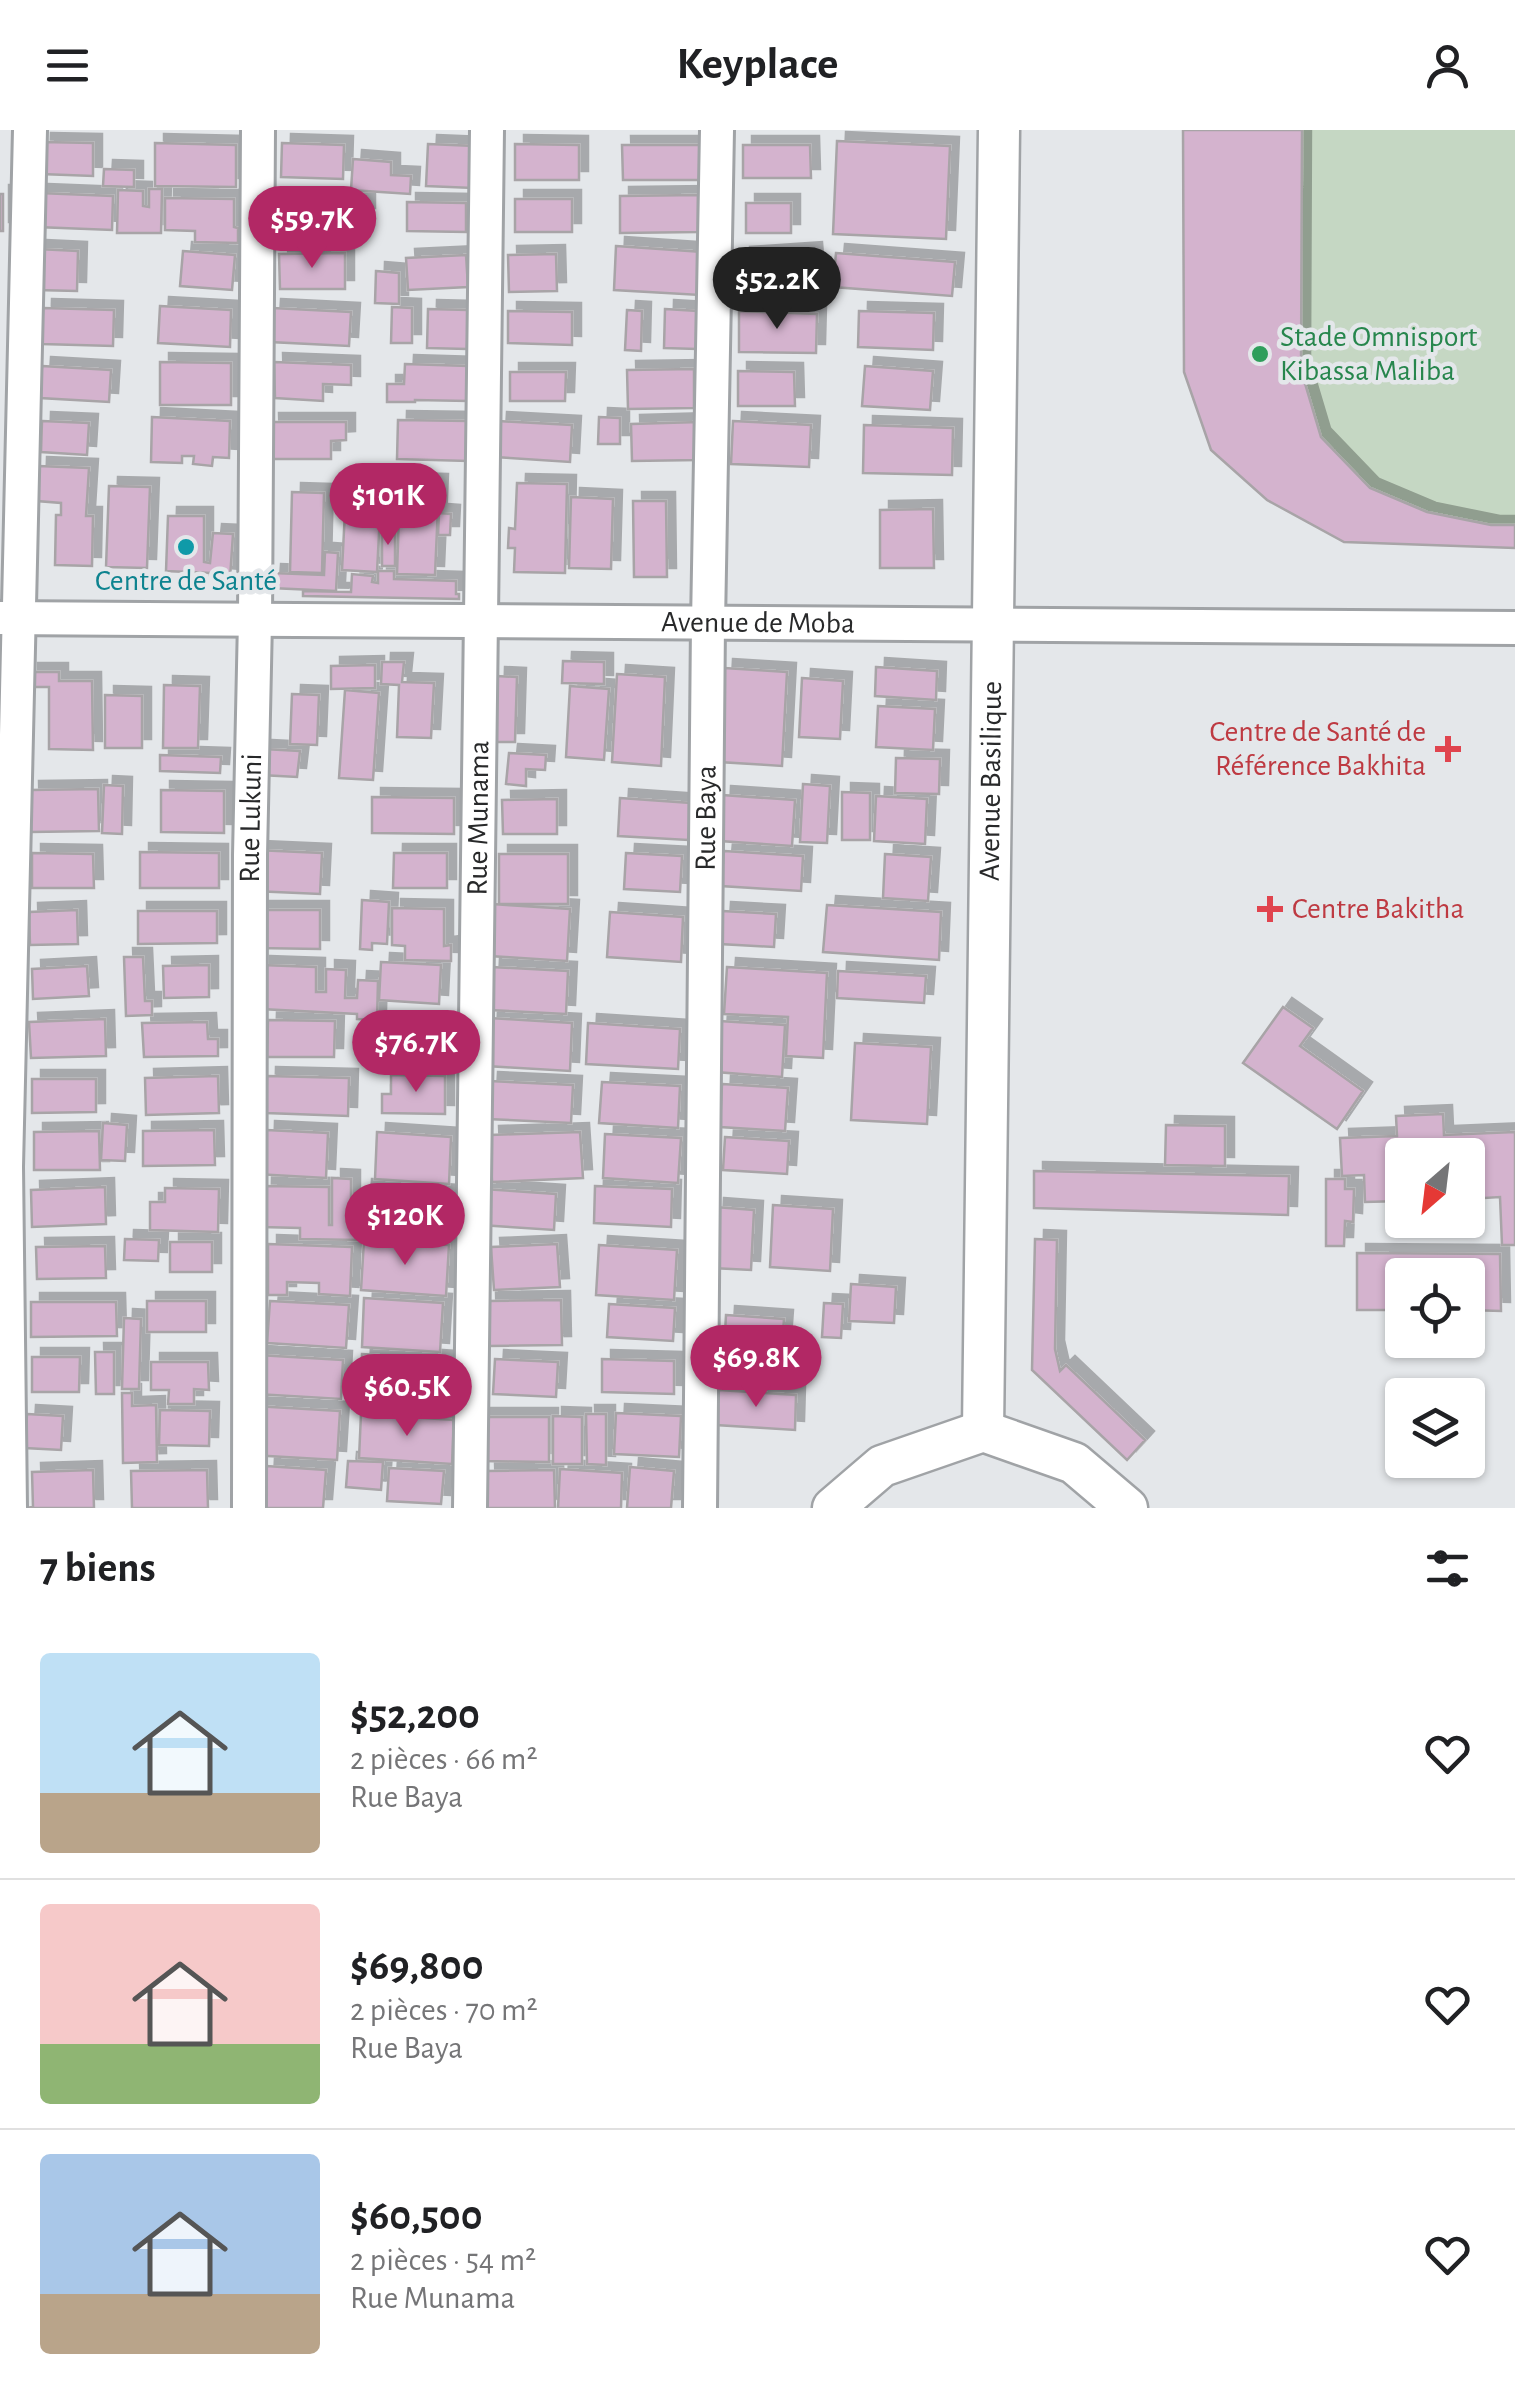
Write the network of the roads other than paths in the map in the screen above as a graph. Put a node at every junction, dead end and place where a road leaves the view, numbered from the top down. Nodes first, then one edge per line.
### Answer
1 (30, 130) edge
2 (258, 130) edge
3 (487, 130) edge
4 (717, 130) edge
5 (1000, 130) edge
6 (9, 618) edge
7 (255, 620) junction
8 (481, 622) junction
9 (708, 622) junction
10 (993, 625) junction
11 (1515, 628) edge
12 (983, 1431) junction
13 (10, 1508) edge
14 (249, 1508) edge
15 (470, 1508) edge
16 (700, 1508) edge
17 (833, 1508) edge
18 (1127, 1508) edge

1 - 6 street
2 - 7 street, Rue Lukuni
3 - 8 street, Rue Munama
4 - 9 street, Rue Baya
5 - 10 street, Avenue Basilique
6 - 7 street, Avenue de Moba
6 - 13 street
7 - 8 street, Avenue de Moba
7 - 14 street, Rue Lukuni
8 - 9 street, Avenue de Moba
8 - 15 street, Rue Munama
9 - 10 street, Avenue de Moba
9 - 16 street, Rue Baya
10 - 11 street, Avenue de Moba
10 - 12 street, Avenue Basilique
12 - 17 street
12 - 18 street

